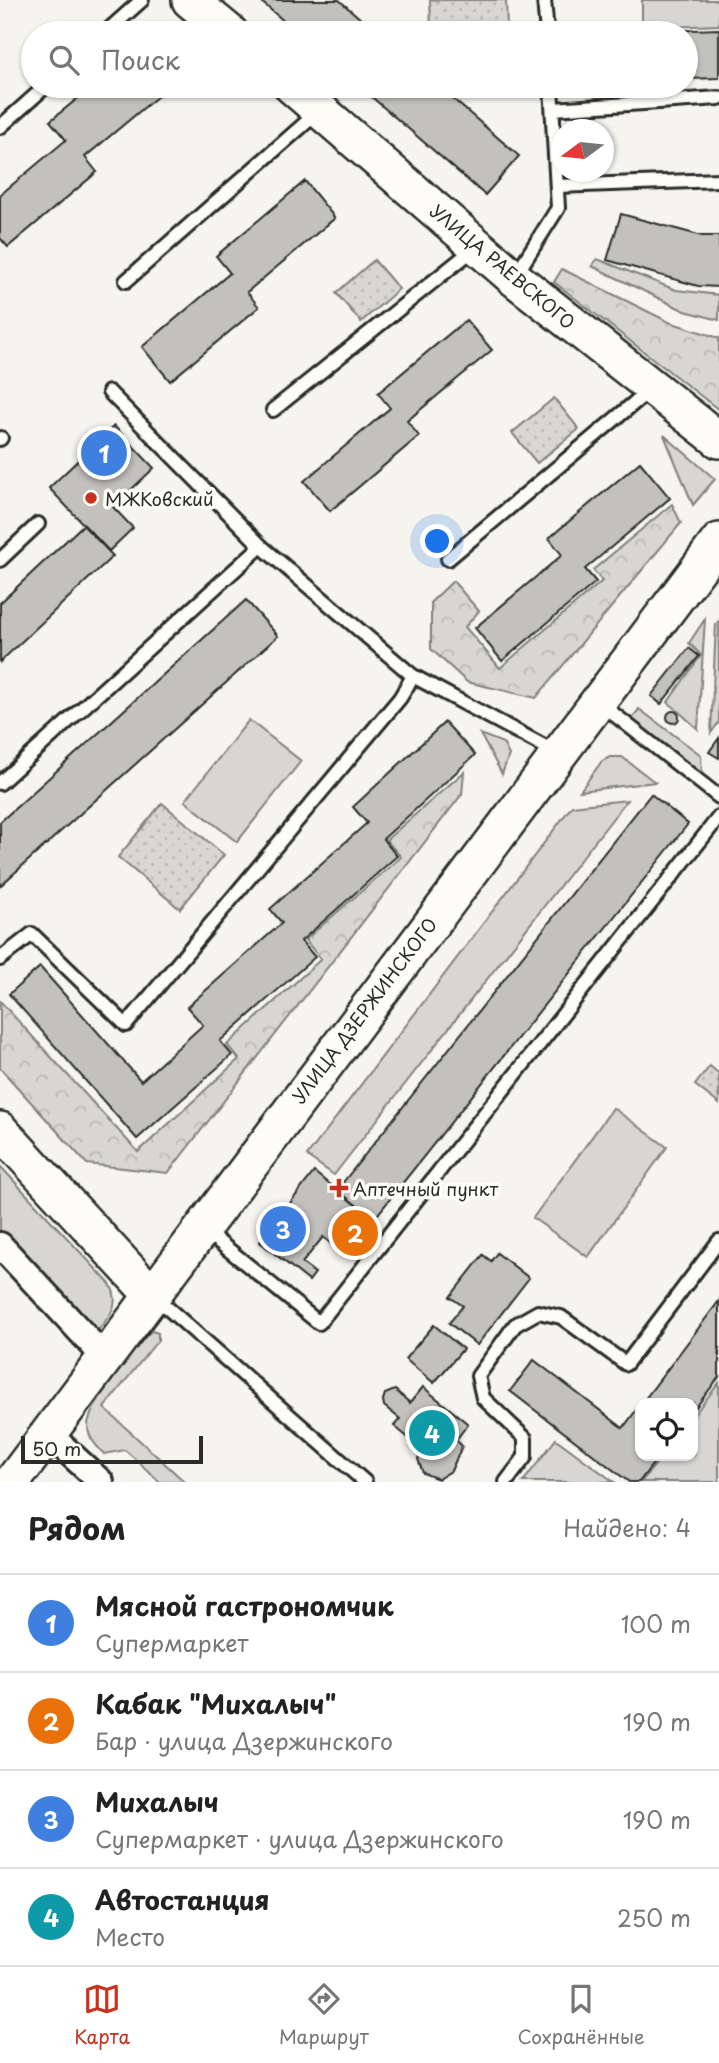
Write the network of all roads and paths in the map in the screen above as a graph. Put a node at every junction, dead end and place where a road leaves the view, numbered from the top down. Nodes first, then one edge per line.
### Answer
1 (142, 0) edge
2 (190, 0) edge
3 (544, 0) edge
4 (118, 21) edge
5 (215, 21) edge
6 (546, 21) edge
7 (33, 98) edge
8 (307, 98) edge
9 (552, 98) edge
10 (719, 98) edge
11 (321, 109) junction
12 (552, 109) junction
13 (0, 127) edge
14 (719, 180) edge
15 (557, 186) junction
16 (476, 246) junction
17 (514, 278) junction
18 (126, 281) dead end
19 (653, 387) junction
20 (109, 392) dead end
21 (273, 410) dead end
22 (719, 440) edge
23 (38, 524) dead end
24 (719, 541) edge
25 (261, 546) junction
26 (448, 559) dead end
27 (0, 560) edge
28 (413, 676) junction
29 (598, 701) junction
30 (557, 753) junction
31 (0, 783) edge
32 (719, 797) edge
33 (719, 817) edge
34 (0, 959) edge
35 (0, 1130) edge
36 (201, 1227) junction
37 (719, 1241) edge
38 (0, 1245) edge
39 (151, 1294) junction
40 (106, 1359) junction
41 (50, 1435) junction
42 (12, 1482) edge
43 (100, 1482) edge
44 (365, 1482) edge
45 (506, 1482) edge

1 - 4 lane
2 - 5 main road
3 - 6 lane
7 - 13 lane
8 - 11 main road, УЛИЦА РАЕВСКОГО
9 - 12 lane
10 - 12 lane
11 - 16 main road, УЛИЦА РАЕВСКОГО
11 - 18 lane
12 - 15 lane
14 - 15 lane
15 - 17 lane
16 - 17 main road, УЛИЦА РАЕВСКОГО
16 - 21 lane
17 - 19 main road, УЛИЦА РАЕВСКОГО
19 - 22 main road, УЛИЦА РАЕВСКОГО
19 - 26 lane
20 - 25 lane
23 - 27 lane
24 - 29 main road, УЛИЦА ДЗЕРЖИНСКОГО
25 - 28 lane
25 - 31 lane
28 - 30 lane
28 - 34 lane
29 - 30 main road, УЛИЦА ДЗЕРЖИНСКОГО
29 - 32 lane
30 - 36 main road, УЛИЦА ДЗЕРЖИНСКОГО
33 - 36 lane
35 - 39 main road
36 - 39 main road, УЛИЦА ДЗЕРЖИНСКОГО
37 - 45 lane
38 - 40 street
39 - 40 main road, УЛИЦА ДЗЕРЖИНСКОГО
39 - 44 lane
40 - 41 main road, УЛИЦА ДЗЕРЖИНСКОГО
41 - 42 main road, УЛИЦА ДЗЕРЖИНСКОГО
41 - 43 street

